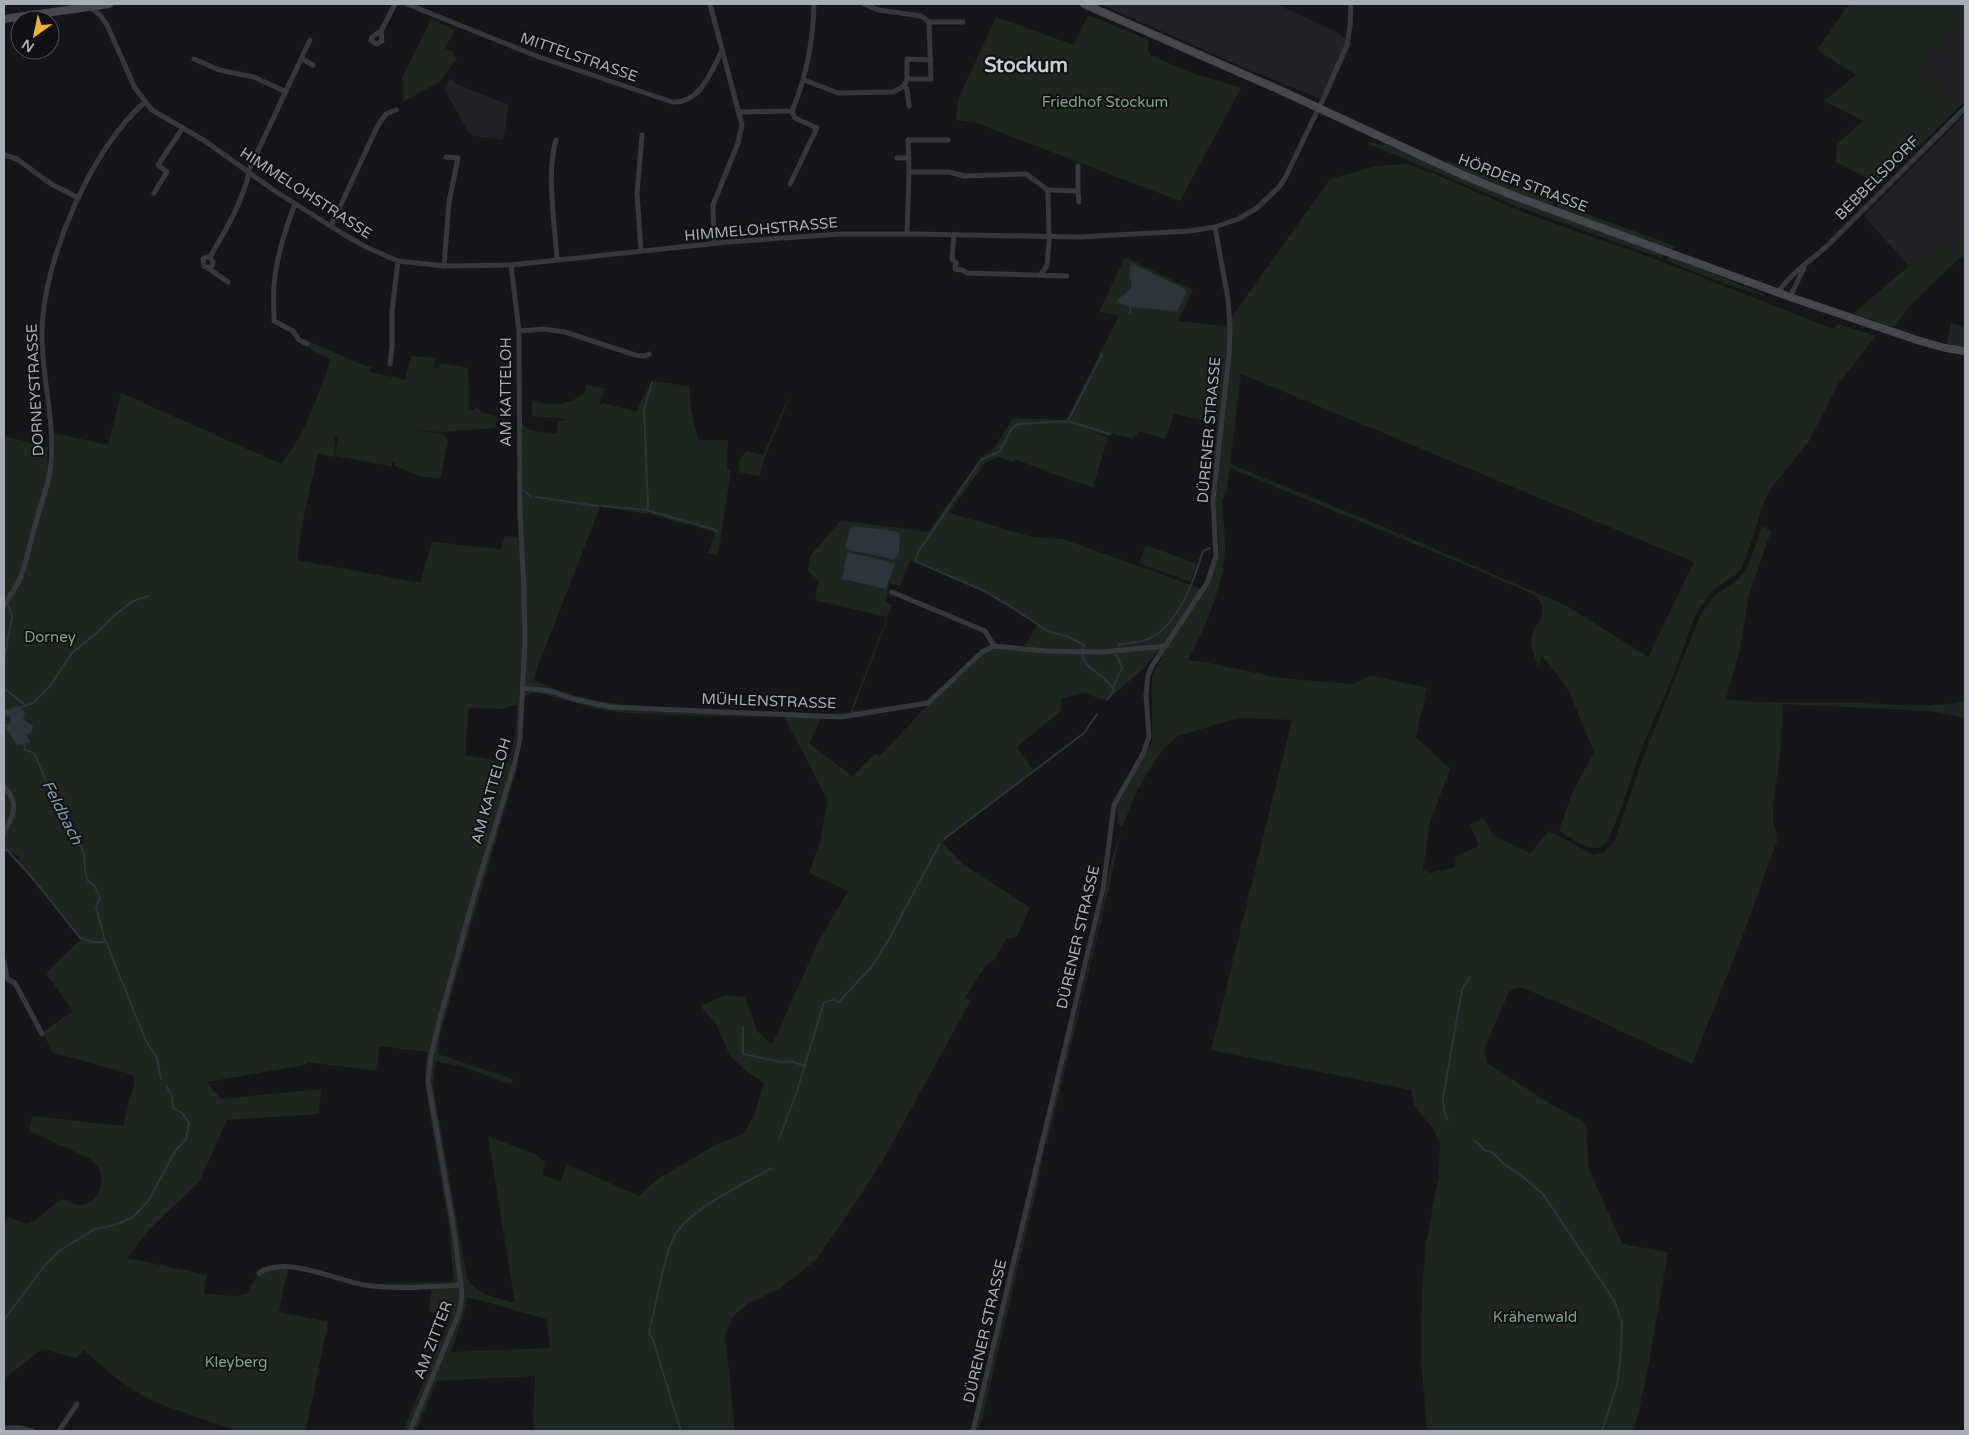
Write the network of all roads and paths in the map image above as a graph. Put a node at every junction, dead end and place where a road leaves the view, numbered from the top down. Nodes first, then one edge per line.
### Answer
1 (109, 4) edge
2 (395, 4) edge
3 (408, 4) edge
4 (710, 4) edge
5 (814, 4) edge
6 (864, 4) edge
7 (1084, 4) edge
8 (1351, 4) edge
9 (88, 5) edge
10 (4, 19) edge
11 (929, 22) junction
12 (963, 22) dead end
13 (381, 31) dead end
14 (310, 40) dead end
15 (722, 51) junction
16 (194, 59) dead end
17 (302, 59) junction
18 (931, 60) junction
19 (313, 64) dead end
20 (907, 79) junction
21 (804, 80) junction
22 (904, 86) junction
23 (286, 92) junction
24 (145, 102) junction
25 (909, 106) dead end
26 (1318, 108) junction
27 (1965, 108) edge
28 (396, 110) dead end
29 (792, 111) junction
30 (740, 112) junction
31 (182, 129) junction
32 (642, 135) dead end
33 (556, 140) dead end
34 (948, 140) dead end
35 (4, 155) edge
36 (446, 157) dead end
37 (897, 158) dead end
38 (909, 158) junction
39 (1078, 166) dead end
40 (249, 172) junction
41 (909, 172) junction
42 (790, 184) dead end
43 (1048, 190) junction
44 (1078, 191) junction
45 (154, 192) dead end
46 (78, 198) junction
47 (1079, 202) dead end
48 (294, 204) junction
49 (331, 226) junction
50 (1214, 227) junction
51 (907, 234) junction
52 (954, 234) junction
53 (1049, 237) junction
54 (714, 243) junction
55 (641, 251) junction
56 (210, 257) junction
57 (557, 260) junction
58 (398, 261) junction
59 (1806, 265) junction
60 (444, 266) junction
61 (511, 266) junction
62 (208, 268) junction
63 (1040, 275) junction
64 (1067, 276) dead end
65 (228, 282) dead end
66 (1778, 293) junction
67 (1790, 297) junction
68 (518, 331) junction
69 (306, 344) dead end
70 (1965, 351) edge
71 (649, 354) dead end
72 (390, 364) dead end
73 (892, 592) dead end
74 (4, 606) edge
75 (994, 646) junction
76 (1166, 646) junction
77 (522, 688) junction
78 (4, 786) edge
79 (4, 832) edge
80 (4, 960) edge
81 (42, 1034) dead end
82 (453, 1224) joint
83 (259, 1274) dead end
84 (461, 1285) junction
85 (77, 1404) dead end
86 (4, 1428) edge
87 (33, 1431) edge
88 (59, 1431) edge
89 (410, 1431) edge
90 (973, 1431) edge

1 - 9 main road
2 - 13 street
3 - 15 street, MITTELSTRASSE
4 - 15 street
5 - 21 street
6 - 11 street
7 - 26 main road, HÖRDER STRASSE
8 - 26 street, HIMMELOHSTRASSE
9 - 10 main road
9 - 24 street, HIMMELOHSTRASSE
11 - 12 street
11 - 18 street
14 - 17 street
15 - 30 street
16 - 23 street
17 - 19 street
17 - 23 street
18 - 20 street
18 - 20 street
20 - 22 street
21 - 22 street
21 - 29 street
22 - 25 street
23 - 40 street
24 - 31 street, HIMMELOHSTRASSE
24 - 46 street, DORNEYSTRASSE
26 - 50 street, HIMMELOHSTRASSE
26 - 66 main road, HÖRDER STRASSE
27 - 59 street, BEBBELSDORF
28 - 49 street
29 - 30 street
29 - 42 street
30 - 54 street
31 - 40 street, HIMMELOHSTRASSE
31 - 45 street
32 - 55 street
33 - 57 street
34 - 38 street
35 - 46 street
36 - 60 street
37 - 38 street
38 - 41 street
39 - 44 street
40 - 48 street, HIMMELOHSTRASSE
40 - 56 street
41 - 43 street
41 - 51 street
43 - 44 street
43 - 53 street
44 - 47 street
46 - 74 street, DORNEYSTRASSE
48 - 49 street, HIMMELOHSTRASSE
48 - 69 street
49 - 58 street, HIMMELOHSTRASSE
50 - 53 street, HIMMELOHSTRASSE
50 - 76 street, DÜRENER STRASSE
51 - 52 street, HIMMELOHSTRASSE
51 - 54 street, HIMMELOHSTRASSE
52 - 53 street, HIMMELOHSTRASSE
52 - 63 street
53 - 63 street
54 - 55 street, HIMMELOHSTRASSE
55 - 57 street, HIMMELOHSTRASSE
56 - 62 street
56 - 62 street
57 - 61 street, HIMMELOHSTRASSE
58 - 60 street, HIMMELOHSTRASSE
58 - 72 street
59 - 66 street, BEBBELSDORF
59 - 67 street, BEBBELSDORF
60 - 61 street, HIMMELOHSTRASSE
61 - 68 street, AM KATTELOH
62 - 65 street
63 - 64 street
66 - 67 main road, HÖRDER STRASSE
67 - 70 main road, HÖRDER STRASSE
68 - 71 street
68 - 77 street, AM KATTELOH
73 - 75 street
75 - 76 street
75 - 77 street, MÜHLENSTRASSE
76 - 90 street, DÜRENER STRASSE
77 - 82 street, AM KATTELOH
78 - 79 street
80 - 81 street
82 - 84 street, AM ZITTER
83 - 84 street
84 - 89 street, AM ZITTER
85 - 88 street
86 - 87 street

